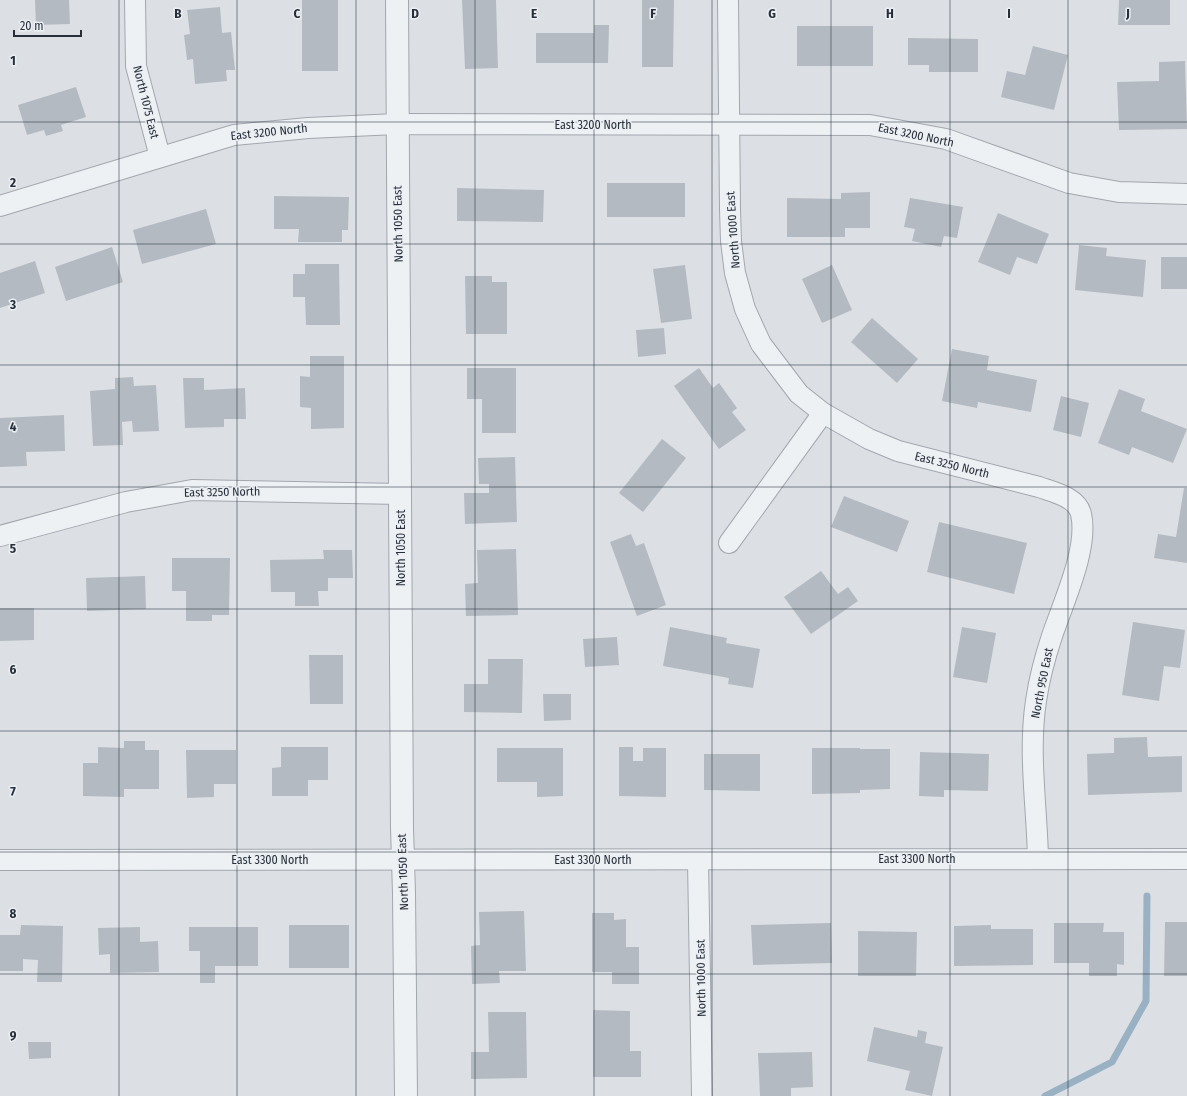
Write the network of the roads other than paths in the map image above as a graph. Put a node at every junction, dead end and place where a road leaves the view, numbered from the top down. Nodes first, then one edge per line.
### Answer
1 (135, 0) edge
2 (397, 0) edge
3 (728, 0) edge
4 (397, 124) junction
5 (729, 125) junction
6 (160, 157) junction
7 (1187, 194) edge
8 (0, 206) edge
9 (823, 413) junction
10 (401, 494) junction
11 (1081, 511) joint
12 (0, 536) edge
13 (728, 543) dead end
14 (1038, 859) junction
15 (1187, 859) edge
16 (0, 860) edge
17 (403, 860) junction
18 (698, 860) junction
19 (406, 1096) edge
20 (702, 1096) edge

1 - 6 street, North 1075 East
2 - 4 street, North 1050 East
3 - 5 street, North 1000 East
4 - 5 street, East 3200 North
4 - 6 street, East 3200 North
4 - 10 street, North 1050 East
5 - 7 street, East 3200 North
5 - 9 street, North 1000 East
6 - 8 street, East 3200 North
9 - 11 street, East 3250 North
9 - 13 street
10 - 12 street, East 3250 North
10 - 17 street, North 1050 East
11 - 14 street, North 950 East
14 - 15 street, East 3300 North
14 - 18 street, East 3300 North
16 - 17 street, East 3300 North
17 - 18 street, East 3300 North
17 - 19 street, North 1050 East
18 - 20 street, North 1000 East

